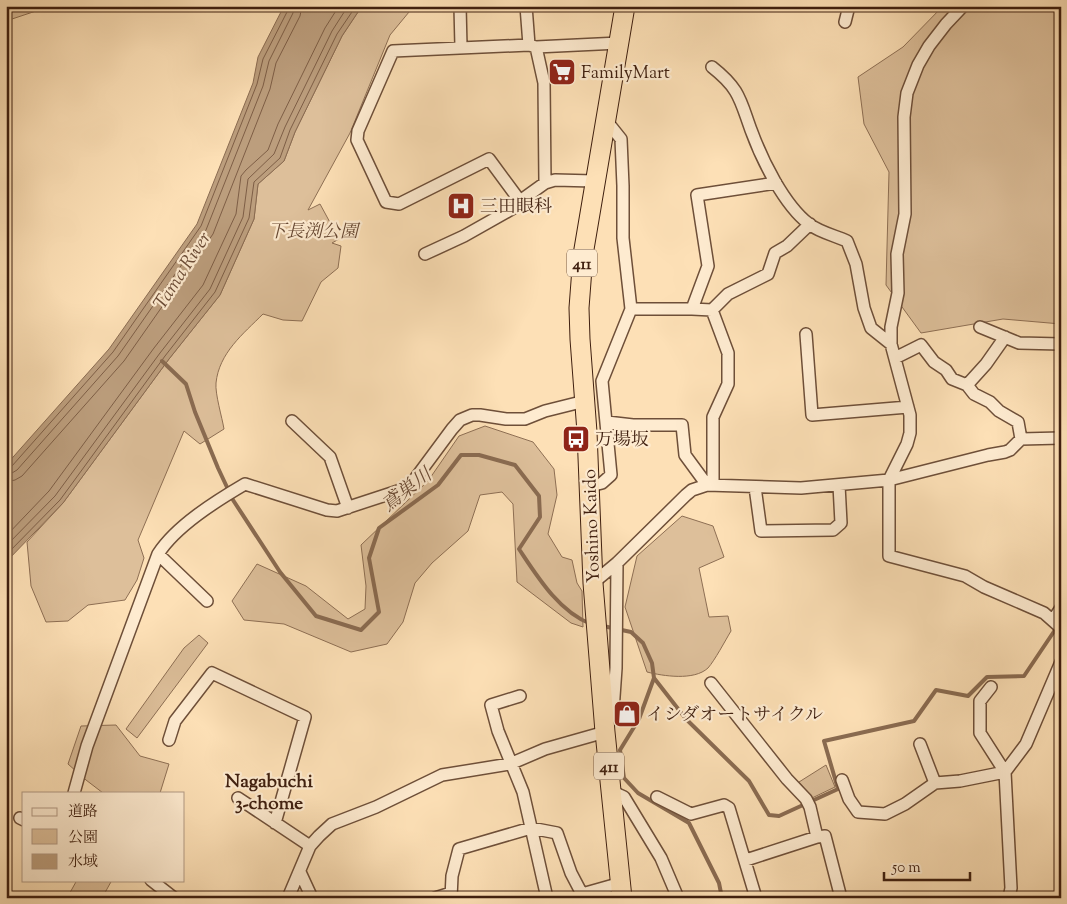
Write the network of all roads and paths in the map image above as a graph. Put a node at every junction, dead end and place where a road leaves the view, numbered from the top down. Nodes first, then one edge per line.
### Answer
1 (460, 6) edge
2 (526, 6) edge
3 (625, 6) edge
4 (849, 6) edge
5 (963, 6) edge
6 (845, 22) dead end
7 (618, 43) junction
8 (532, 46) junction
9 (460, 47) junction
10 (712, 67) dead end
11 (605, 119) junction
12 (594, 181) junction
13 (545, 183) junction
14 (776, 183) junction
15 (520, 201) junction
16 (810, 224) junction
17 (425, 254) dead end
18 (631, 309) junction
19 (692, 309) junction
20 (712, 310) junction
21 (980, 327) dead end
22 (806, 334) dead end
23 (1005, 337) junction
24 (891, 344) junction
25 (1061, 344) edge
26 (895, 358) junction
27 (967, 385) junction
28 (585, 401) junction
29 (908, 407) junction
30 (292, 421) dead end
31 (607, 422) junction
32 (1061, 438) edge
33 (1021, 439) junction
34 (889, 480) junction
35 (710, 485) junction
36 (839, 485) junction
37 (590, 486) junction
38 (755, 487) junction
39 (348, 508) junction
40 (158, 554) junction
41 (618, 563) junction
42 (593, 583) junction
43 (207, 601) dead end
44 (1061, 608) edge
45 (1056, 623) edge
46 (1061, 662) edge
47 (711, 683) dead end
48 (991, 687) dead end
49 (520, 696) dead end
50 (605, 729) junction
51 (169, 740) dead end
52 (920, 744) dead end
53 (510, 764) junction
54 (1005, 772) junction
55 (842, 780) dead end
56 (935, 783) junction
57 (611, 791) junction
58 (74, 792) edge
59 (657, 796) dead end
60 (238, 798) dead end
61 (275, 823) junction
62 (532, 828) junction
63 (817, 837) junction
64 (310, 846) junction
65 (746, 860) junction
66 (300, 872) junction
67 (153, 882) edge
68 (621, 890) edge
69 (168, 896) edge
70 (451, 896) edge
71 (288, 898) edge
72 (312, 898) edge
73 (435, 898) edge
74 (547, 898) edge
75 (678, 898) edge
76 (756, 898) edge
77 (841, 898) edge
78 (1010, 898) edge

1 - 9 street
2 - 8 street
3 - 7 highway, Yoshino Kaido / 411
4 - 6 street
5 - 24 street
7 - 8 street
7 - 11 highway, Yoshino Kaido / 411
8 - 9 street
8 - 13 street
9 - 15 street
10 - 14 street
11 - 12 highway, Yoshino Kaido / 411
11 - 18 street
12 - 13 street
12 - 28 highway, Yoshino Kaido / 411
13 - 15 street
14 - 16 street
14 - 19 street
15 - 17 street
16 - 20 street
16 - 24 street
18 - 19 street
18 - 31 street
19 - 20 street
20 - 35 street
21 - 23 street
22 - 29 street
23 - 25 street
23 - 27 street
24 - 26 street
26 - 27 street
26 - 29 street
27 - 33 street
28 - 37 highway, Yoshino Kaido / 411
28 - 39 street
29 - 34 street
30 - 39 street
31 - 35 street
31 - 37 street
32 - 33 street
33 - 34 street
34 - 36 street
34 - 45 street
35 - 38 street
35 - 41 street
36 - 38 street
36 - 38 street
37 - 42 highway, Yoshino Kaido / 411
39 - 40 street
40 - 43 street
40 - 58 street
41 - 42 street
41 - 50 street
42 - 50 highway, Yoshino Kaido / 411
44 - 45 street
46 - 54 street
47 - 63 street
48 - 54 street
49 - 53 street
50 - 53 street
50 - 57 highway, Yoshino Kaido / 411
51 - 61 street
52 - 56 street
53 - 62 street
53 - 64 street
54 - 56 street
54 - 78 street
55 - 56 street
57 - 68 highway, Yoshino Kaido / 411
57 - 75 street
59 - 65 street
60 - 61 street
61 - 64 street
62 - 68 street
62 - 70 street
62 - 74 street
63 - 65 street
63 - 77 street
64 - 66 street
65 - 76 street
66 - 71 street
66 - 72 street
67 - 69 street
70 - 73 street

